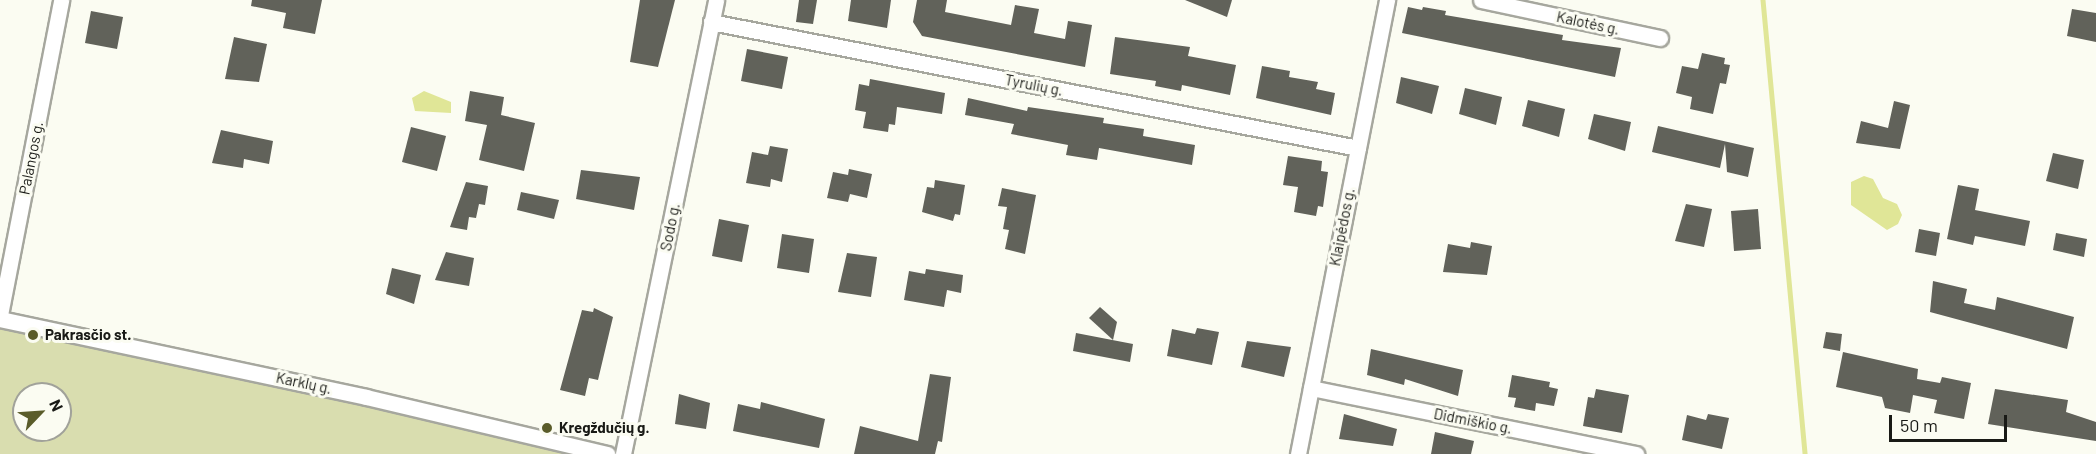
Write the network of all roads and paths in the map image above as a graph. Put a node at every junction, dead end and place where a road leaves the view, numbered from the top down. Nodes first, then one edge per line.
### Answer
1 (61, 0) edge
2 (716, 0) edge
3 (1388, 0) edge
4 (1481, 0) edge
5 (711, 22) junction
6 (1660, 38) dead end
7 (1358, 148) junction
8 (0, 317) edge
9 (1311, 388) junction
10 (607, 454) edge
11 (624, 454) edge
12 (1298, 454) edge
13 (1636, 454) edge

1 - 8 street, Palangos g.
2 - 5 street, Sodo g.
3 - 7 street, Klaipėdos g.
4 - 6 street, Kalotės g.
5 - 7 street, Tyrulių g.
5 - 11 street, Sodo g.
7 - 9 street, Klaipėdos g.
8 - 10 street, Karklų g.
9 - 12 street, Klaipėdos g.
9 - 13 street, Didmiškio g.

